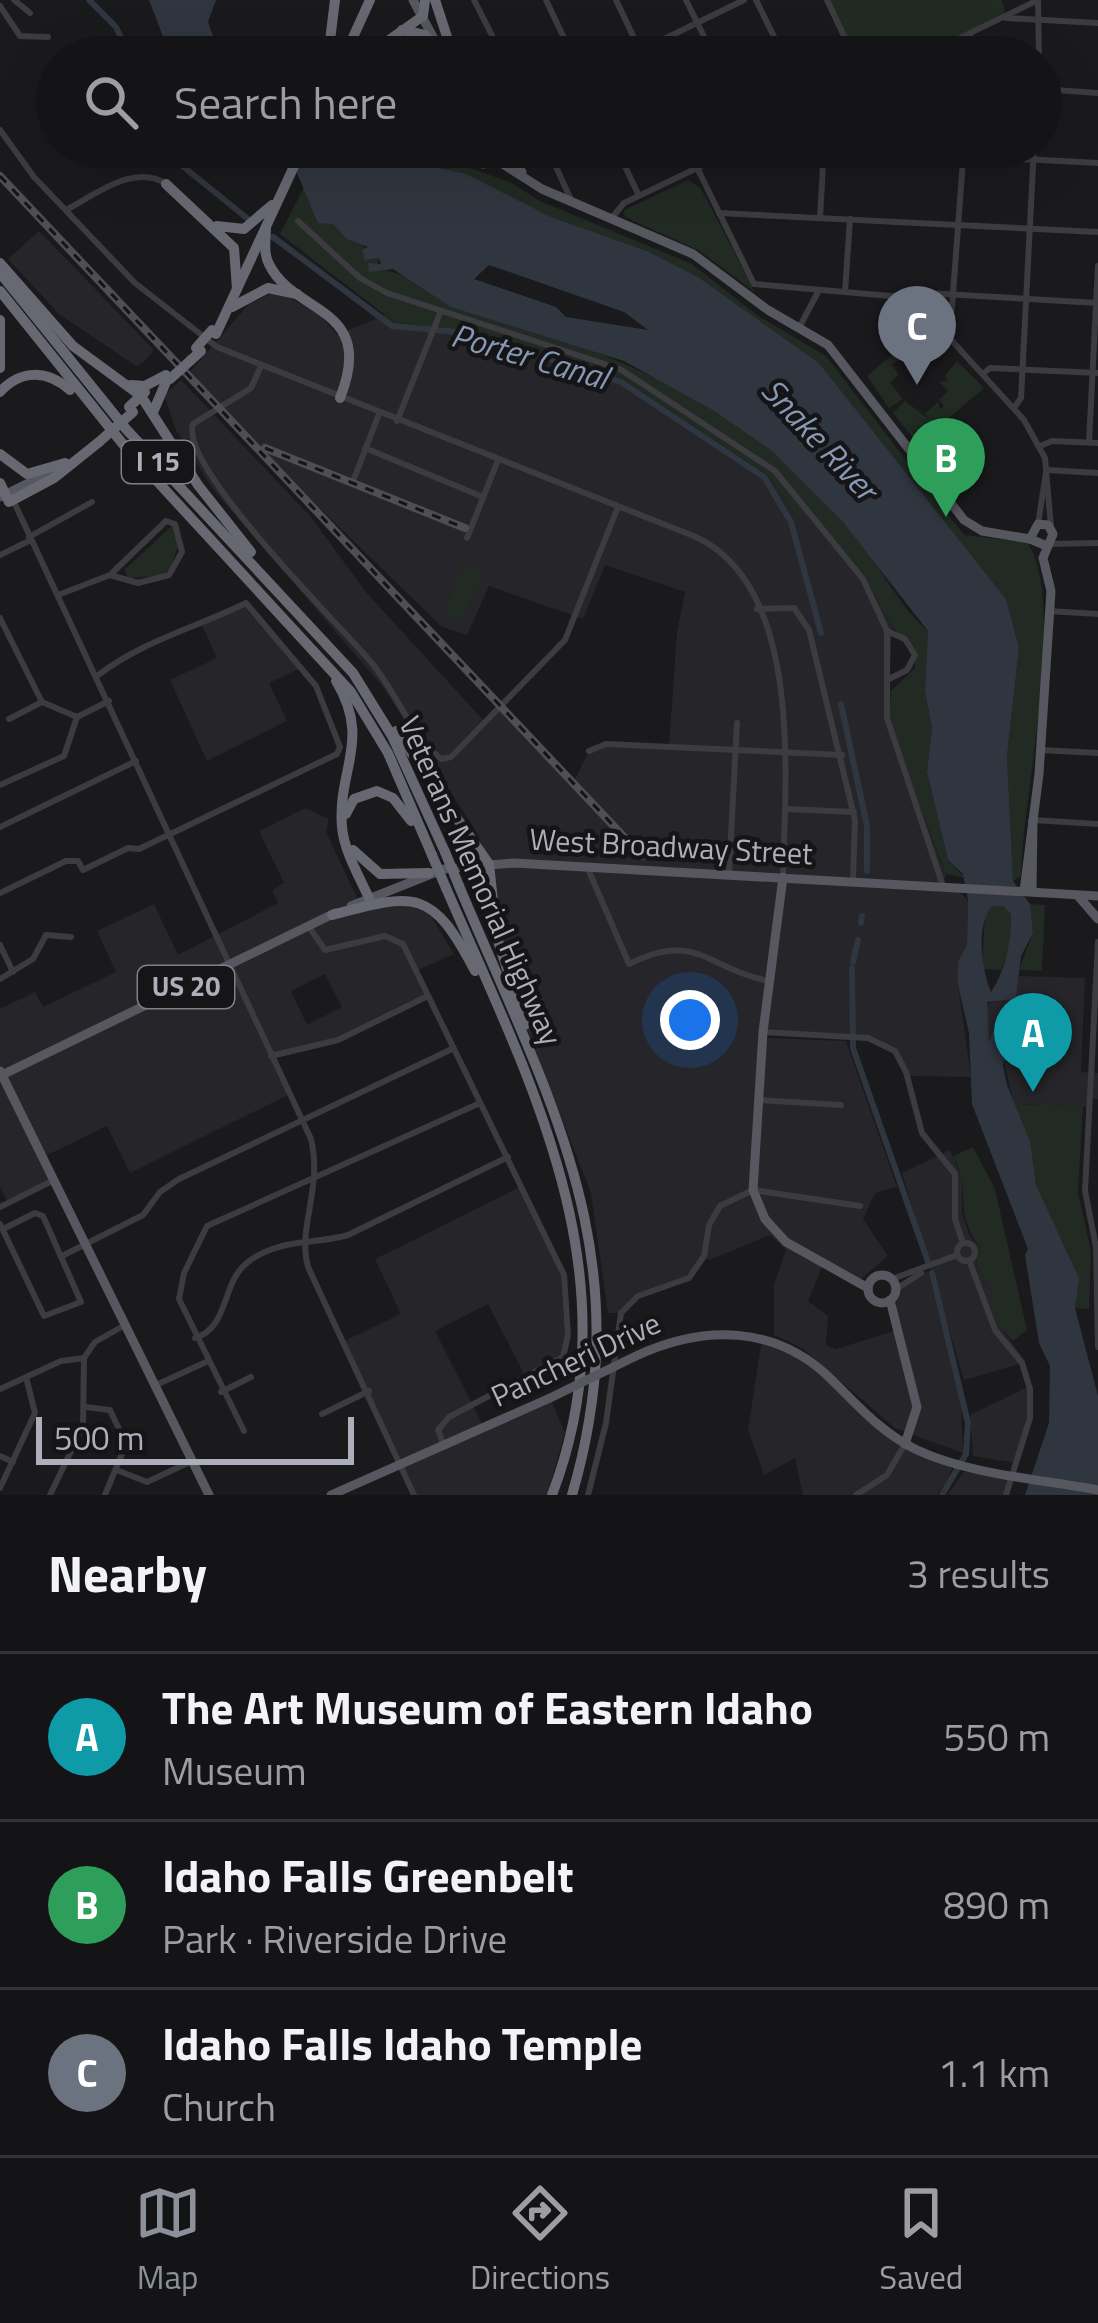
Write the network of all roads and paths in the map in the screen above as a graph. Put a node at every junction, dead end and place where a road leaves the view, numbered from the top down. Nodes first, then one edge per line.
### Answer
1 (14, 0) edge
2 (335, 0) edge
3 (370, 0) edge
4 (413, 0) edge
5 (425, 0) edge
6 (436, 0) edge
7 (474, 0) edge
8 (546, 0) edge
9 (616, 0) edge
10 (686, 0) edge
11 (744, 0) edge
12 (756, 0) edge
13 (826, 0) edge
14 (1038, 0) edge
15 (0, 6) edge
16 (30, 14) dead end
17 (423, 16) junction
18 (1002, 17) junction
19 (1040, 20) junction
20 (698, 23) junction
21 (1098, 23) edge
22 (399, 31) junction
23 (970, 33) junction
24 (331, 36) edge
25 (354, 36) edge
26 (392, 36) edge
27 (426, 36) edge
28 (436, 36) edge
29 (440, 36) edge
30 (444, 36) edge
31 (492, 36) edge
32 (563, 36) edge
33 (633, 36) edge
34 (675, 36) edge
35 (704, 36) edge
36 (774, 36) edge
37 (844, 36) edge
38 (964, 36) edge
39 (970, 36) edge
40 (1040, 36) edge
41 (36, 37) edge
42 (1062, 90) edge
43 (1098, 93) edge
44 (0, 130) edge
45 (1062, 161) edge
46 (1098, 163) edge
47 (293, 168) edge
48 (516, 168) edge
49 (557, 168) edge
50 (626, 168) edge
51 (823, 168) edge
52 (963, 168) edge
53 (1033, 168) edge
54 (697, 169) joint
55 (560, 175) junction
56 (166, 184) joint
57 (282, 194) junction
58 (554, 196) junction
59 (639, 196) junction
60 (572, 202) junction
61 (64, 210) junction
62 (719, 213) junction
63 (608, 217) junction
64 (205, 218) junction
65 (820, 218) junction
66 (850, 220) junction
67 (298, 221) dead end
68 (961, 226) junction
69 (266, 227) junction
70 (1030, 229) junction
71 (1098, 232) edge
72 (0, 263) edge
73 (1098, 266) edge
74 (0, 273) edge
75 (819, 290) junction
76 (0, 292) edge
77 (237, 292) junction
78 (845, 292) junction
79 (956, 295) junction
80 (914, 298) junction
81 (1026, 299) junction
82 (1097, 303) edge
83 (229, 308) junction
84 (440, 313) junction
85 (331, 319) junction
86 (0, 320) edge
87 (800, 326) junction
88 (950, 333) junction
89 (260, 366) junction
90 (0, 368) edge
91 (1023, 368) junction
92 (985, 372) junction
93 (1095, 372) edge
94 (117, 378) junction
95 (168, 378) junction
96 (0, 392) edge
97 (143, 398) junction
98 (340, 398) junction
99 (1015, 407) junction
100 (379, 413) junction
101 (157, 421) junction
102 (398, 421) junction
103 (97, 440) junction
104 (122, 442) junction
105 (1093, 442) edge
106 (1040, 446) junction
107 (365, 448) junction
108 (0, 454) edge
109 (498, 460) junction
110 (57, 469) junction
111 (1047, 470) junction
112 (0, 471) edge
113 (1098, 473) edge
114 (352, 484) dead end
115 (5, 496) edge
116 (483, 497) junction
117 (92, 502) dead end
118 (618, 507) junction
119 (1038, 524) junction
120 (1052, 529) junction
121 (982, 531) junction
122 (466, 538) dead end
123 (30, 539) junction
124 (1031, 540) junction
125 (1075, 542) junction
126 (1098, 543) edge
127 (1048, 545) junction
128 (0, 555) edge
129 (110, 575) junction
130 (58, 595) junction
131 (1049, 596) junction
132 (757, 609) junction
133 (1048, 611) junction
134 (282, 612) junction
135 (1098, 614) edge
136 (0, 618) edge
137 (887, 631) junction
138 (327, 641) junction
139 (97, 676) junction
140 (887, 680) junction
141 (362, 686) junction
142 (109, 701) junction
143 (42, 702) junction
144 (77, 717) junction
145 (9, 718) dead end
146 (737, 723) dead end
147 (1041, 750) junction
148 (589, 751) dead end
149 (736, 751) junction
150 (787, 753) junction
151 (1098, 753) edge
152 (842, 754) junction
153 (136, 761) junction
154 (0, 785) edge
155 (784, 809) junction
156 (854, 812) junction
157 (1033, 820) junction
158 (1098, 824) edge
159 (0, 827) edge
160 (171, 835) junction
161 (436, 854) junction
162 (489, 864) junction
163 (588, 868) junction
164 (429, 873) junction
165 (729, 874) junction
166 (783, 877) junction
167 (853, 880) junction
168 (943, 886) junction
169 (453, 887) junction
170 (1025, 891) junction
171 (0, 893) edge
172 (1074, 894) junction
173 (1098, 896) edge
174 (369, 898) junction
175 (332, 915) junction
176 (1098, 919) edge
177 (308, 926) junction
178 (71, 937) dead end
179 (1098, 942) edge
180 (0, 945) edge
181 (233, 964) junction
182 (13, 972) junction
183 (0, 979) edge
184 (769, 981) junction
185 (428, 996) junction
186 (764, 1032) junction
187 (1095, 1045) edge
188 (453, 1048) junction
189 (271, 1056) junction
190 (1, 1074) edge
191 (527, 1074) junction
192 (547, 1091) junction
193 (1094, 1099) edge
194 (759, 1100) junction
195 (480, 1103) junction
196 (841, 1105) dead end
197 (303, 1121) junction
198 (1088, 1153) junction
199 (1098, 1154) edge
200 (508, 1157) junction
201 (317, 1177) junction
202 (54, 1180) junction
203 (753, 1190) junction
204 (0, 1207) edge
205 (856, 1208) dead end
206 (1093, 1209) edge
207 (1, 1227) edge
208 (305, 1240) junction
209 (962, 1243) junction
210 (85, 1244) junction
211 (62, 1256) junction
212 (957, 1256) junction
213 (969, 1260) junction
214 (1097, 1262) edge
215 (871, 1283) junction
216 (889, 1293) junction
217 (125, 1325) junction
218 (195, 1338) junction
219 (1098, 1347) edge
220 (85, 1358) junction
221 (206, 1362) junction
222 (26, 1377) junction
223 (251, 1378) dead end
224 (156, 1385) junction
225 (0, 1389) edge
226 (369, 1391) junction
227 (221, 1392) junction
228 (85, 1406) junction
229 (322, 1414) dead end
230 (244, 1430) dead end
231 (905, 1444) junction
232 (445, 1447) junction
233 (0, 1456) edge
234 (192, 1461) junction
235 (13, 1462) junction
236 (403, 1464) junction
237 (117, 1471) junction
238 (1013, 1471) junction
239 (0, 1488) edge
240 (1098, 1490) edge
241 (50, 1495) edge
242 (105, 1495) edge
243 (209, 1495) edge
244 (332, 1495) edge
245 (414, 1495) edge
246 (552, 1495) edge
247 (572, 1495) edge
248 (588, 1495) edge
249 (856, 1495) edge
250 (1006, 1495) edge

1 - 16 street
2 - 24 highway
3 - 25 highway
4 - 17 main road
5 - 17 highway
5 - 29 main road
6 - 30 highway
7 - 31 street
8 - 32 street
9 - 33 street
10 - 20 street
11 - 20 street
12 - 36 street
13 - 37 street
14 - 18 street
14 - 19 street
15 - 41 street
17 - 22 highway
17 - 28 main road
18 - 19 street
18 - 23 street
19 - 21 street
19 - 40 street
20 - 34 street
20 - 35 street
22 - 26 highway
22 - 27 highway
23 - 38 street
23 - 39 street
42 - 43 street
44 - 61 street
45 - 46 street
47 - 57 highway
48 - 58 main road
49 - 55 street
50 - 59 street
51 - 65 street
52 - 68 street
53 - 70 street
54 - 59 street
54 - 62 street
55 - 58 street
55 - 60 street
56 - 61 street
56 - 64 highway
57 - 64 highway
57 - 69 highway
58 - 60 main road
59 - 63 street
60 - 63 main road
61 - 89 street
62 - 65 street
62 - 75 street
63 - 87 main road
64 - 77 highway
65 - 66 street
66 - 68 street
66 - 78 street
67 - 84 street
68 - 70 street
68 - 79 street
69 - 77 highway
69 - 85 highway
70 - 71 street
70 - 81 street
72 - 94 highway
73 - 82 street
74 - 138 highway, Veterans Memorial Highway / I 15
75 - 78 street
75 - 87 street
76 - 104 highway, Veterans Memorial Highway / I 15
77 - 83 highway
78 - 80 street
79 - 80 street
79 - 81 street
79 - 88 street
80 - 88 street
81 - 82 street
81 - 91 street
82 - 93 street
83 - 85 highway
83 - 95 highway, bridge
84 - 102 street
84 - 137 street
85 - 98 highway
86 - 90 highway
87 - 121 main road
88 - 92 street
89 - 98 street
89 - 118 street
91 - 92 street
91 - 93 street
91 - 99 street
92 - 99 street
93 - 105 street
94 - 95 highway
94 - 97 highway
95 - 97 highway
95 - 101 highway
96 - 104 highway
97 - 101 highway
97 - 103 highway, bridge
98 - 100 street
99 - 106 street
100 - 102 street
100 - 107 street
101 - 138 highway
102 - 109 street
103 - 110 highway
103 - 115 highway
104 - 134 highway, Veterans Memorial Highway / I 15
105 - 106 street
106 - 111 street
107 - 114 street
107 - 116 street
108 - 110 highway
109 - 116 street
109 - 118 street
110 - 115 main road
111 - 113 street
111 - 119 street
111 - 120 street
112 - 115 highway
115 - 123 street
116 - 122 street
117 - 123 street
118 - 132 street
119 - 120 main road
119 - 121 main road
119 - 124 main road
120 - 125 street
120 - 127 main road
121 - 124 main road
123 - 128 street
123 - 130 street
124 - 127 main road
124 - 131 main road
125 - 126 street
125 - 127 street
127 - 131 main road
129 - 129 street
129 - 130 street
130 - 139 street
131 - 133 main road
132 - 150 street
132 - 152 street
133 - 135 street
133 - 147 main road
134 - 161 highway, Veterans Memorial Highway / I 15
134 - 174 highway
136 - 143 street
137 - 140 street
137 - 140 street
138 - 141 highway, Veterans Memorial Highway / I 15
139 - 142 street
139 - 160 street
140 - 168 street
141 - 161 highway, Veterans Memorial Highway / I 15
141 - 162 highway
142 - 144 street
142 - 153 street
143 - 144 street
143 - 145 street
144 - 154 street
146 - 149 street
147 - 151 street
147 - 157 main road
148 - 149 street
149 - 150 street
149 - 165 street
150 - 152 street
150 - 155 street
152 - 156 street
153 - 159 street
153 - 160 street
155 - 156 street
155 - 166 street
156 - 167 street
157 - 158 street
157 - 170 main road
160 - 171 street
160 - 181 street
161 - 164 highway
161 - 169 highway, Veterans Memorial Highway / I 15, bridge
162 - 163 main road, West Broadway Street
162 - 164 main road, West Broadway Street
162 - 192 highway
163 - 165 main road, West Broadway Street
163 - 184 street
164 - 174 main road, West Broadway Street
165 - 166 main road, West Broadway Street
166 - 167 main road, West Broadway Street
166 - 184 main road
167 - 168 main road, West Broadway Street
168 - 170 main road, West Broadway Street
169 - 191 highway, Veterans Memorial Highway / I 15
169 - 192 highway, Veterans Memorial Highway / I 15
170 - 172 main road, West Broadway Street
172 - 173 main road, West Broadway Street
172 - 176 main road
174 - 175 main road, West Broadway Street / US 20
175 - 177 main road, West Broadway Street / US 20
175 - 191 highway
177 - 181 main road, West Broadway Street / US 20
177 - 185 street
178 - 182 street
179 - 187 street
180 - 182 street
181 - 189 street
181 - 190 main road, West Broadway Street / US 20
182 - 183 street
184 - 186 main road
185 - 188 street
185 - 189 street
186 - 194 main road
186 - 209 street
187 - 193 street
188 - 195 street
188 - 197 street
189 - 197 street
190 - 202 main road
191 - 246 highway, Veterans Memorial Highway / I 15
192 - 247 highway, Veterans Memorial Highway / I 15
193 - 198 street
194 - 196 street
194 - 203 main road
195 - 200 street
195 - 201 street
197 - 201 street
197 - 210 street
198 - 199 street
198 - 206 street
200 - 208 street
200 - 232 street
201 - 208 street
201 - 218 street
202 - 204 street
202 - 210 main road
203 - 205 street
203 - 215 main road
203 - 248 street
206 - 214 street
207 - 211 street
207 - 211 street
208 - 218 street
208 - 226 street
209 - 212 street
209 - 213 street
210 - 211 street
210 - 217 main road
212 - 213 street
212 - 216 street
213 - 238 street
214 - 219 street
215 - 216 main road
215 - 216 main road
216 - 231 main road
217 - 220 street
217 - 224 main road
218 - 221 street
220 - 222 street
220 - 228 street
221 - 224 street
221 - 227 street
222 - 225 street
222 - 235 street
223 - 227 street
224 - 234 main road
226 - 229 street
226 - 236 street
227 - 230 street
228 - 237 street
228 - 241 street
231 - 232 main road, Pancheri Drive, bridge
231 - 238 main road, Pancheri Drive
231 - 249 street
232 - 236 main road, Pancheri Drive
233 - 235 street
234 - 237 street
234 - 243 main road
235 - 239 street
236 - 244 main road, Pancheri Drive
236 - 245 street
237 - 242 street
238 - 240 main road, Pancheri Drive
238 - 250 street

